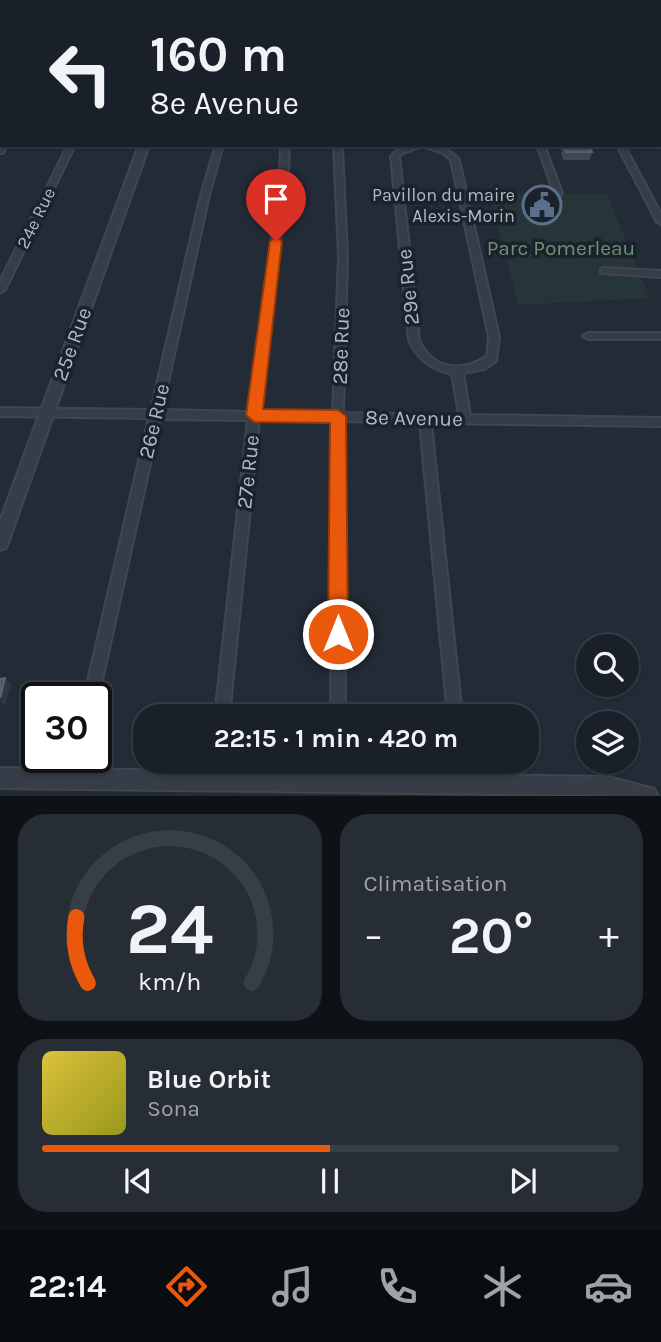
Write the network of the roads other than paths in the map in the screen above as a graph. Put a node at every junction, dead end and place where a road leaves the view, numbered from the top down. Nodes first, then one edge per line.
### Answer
1 (71, 147) edge
2 (143, 147) edge
3 (219, 147) edge
4 (285, 147) edge
5 (338, 147) edge
6 (414, 147) edge
7 (433, 147) edge
8 (541, 147) edge
9 (621, 147) edge
10 (558, 193) dead end
11 (660, 217) edge
12 (604, 271) dead end
13 (661, 274) edge
14 (0, 290) edge
15 (588, 336) dead end
16 (661, 336) edge
17 (457, 371) junction
18 (0, 412) edge
19 (47, 412) junction
20 (156, 414) junction
21 (254, 415) junction
22 (338, 416) junction
23 (425, 418) junction
24 (465, 419) junction
25 (661, 422) edge
26 (0, 543) edge
27 (96, 682) edge
28 (223, 704) edge
29 (338, 704) edge
30 (454, 704) edge
31 (75, 773) edge
32 (180, 774) edge
33 (223, 774) edge
34 (338, 774) edge
35 (461, 774) edge
36 (0, 778) edge
37 (73, 780) junction
38 (338, 783) junction
39 (462, 786) junction
40 (278, 789) edge
41 (647, 796) edge

1 - 14 street, 24e Rue
2 - 19 street, 25e Rue
3 - 20 street, 26e Rue
4 - 21 street, 27e Rue
5 - 22 street, 28e Rue
6 - 17 street, 29e Rue
7 - 17 street
8 - 10 street
9 - 11 street
12 - 13 street
15 - 16 street
17 - 24 street
18 - 19 street, 8e Avenue
19 - 20 street, 8e Avenue
19 - 26 street, 25e Rue
20 - 21 street, 8e Avenue
20 - 27 street, 26e Rue
21 - 22 street, 8e Avenue
21 - 28 street, 27e Rue
22 - 23 street, 8e Avenue
22 - 29 street, 28e Rue
23 - 24 street, 8e Avenue
23 - 30 street
24 - 25 street, 8e Avenue
31 - 37 street
32 - 37 street
33 - 40 street
34 - 38 street
35 - 39 street
36 - 37 street
38 - 39 street
38 - 40 street
39 - 41 street

